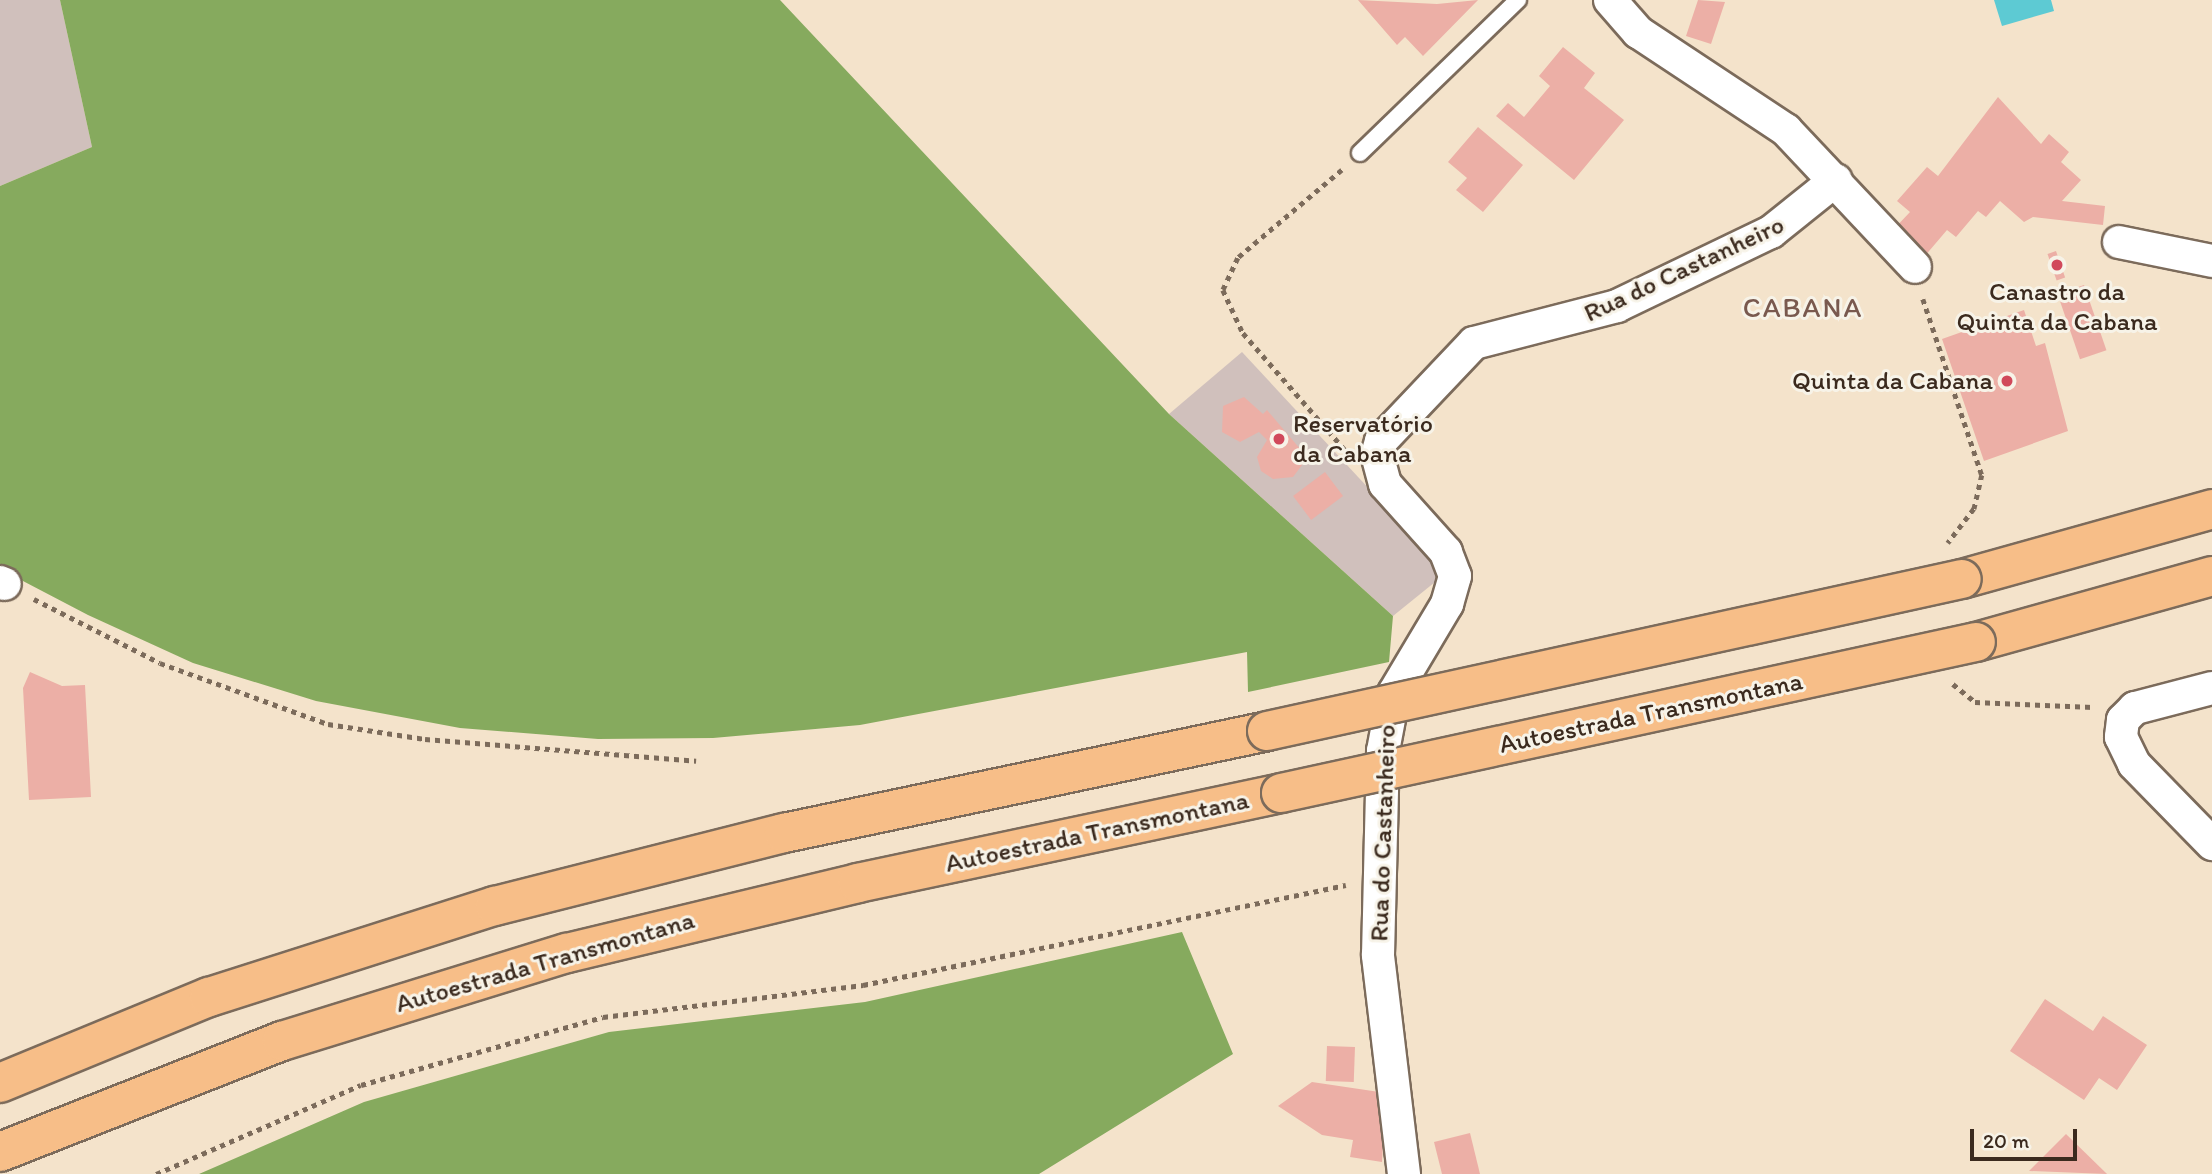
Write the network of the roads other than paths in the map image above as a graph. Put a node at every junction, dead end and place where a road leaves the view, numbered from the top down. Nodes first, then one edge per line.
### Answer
1 (1518, 0) edge
2 (1610, 0) edge
3 (1360, 153) road end
4 (1836, 180) junction
5 (2119, 242) dead end
6 (2212, 261) edge
7 (1915, 267) dead end
8 (2212, 509) edge
9 (2212, 576) edge
10 (2212, 688) edge
11 (2212, 844) edge
12 (0, 1083) edge
13 (0, 1152) edge
14 (1404, 1174) edge

1 - 3 lane
2 - 4 street
4 - 7 street
4 - 14 street, Rua do Castanheiro
5 - 6 street
8 - 12 highway, bridge
9 - 13 highway, Autoestrada Transmontana, bridge
10 - 11 street

